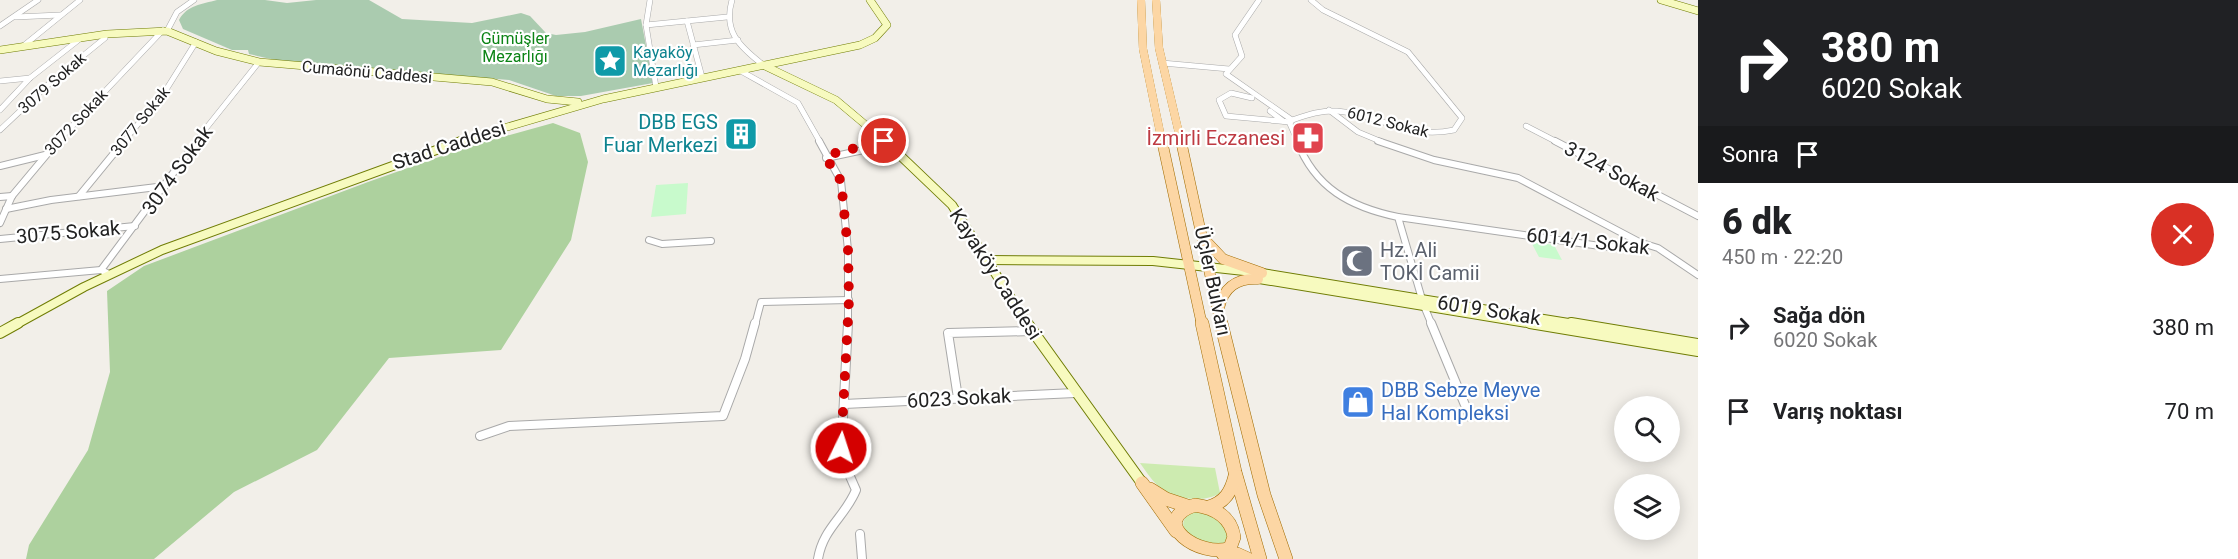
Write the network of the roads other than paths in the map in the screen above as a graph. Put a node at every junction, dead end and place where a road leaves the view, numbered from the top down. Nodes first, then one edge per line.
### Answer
1 (38, 0) edge
2 (80, 0) edge
3 (194, 0) edge
4 (650, 0) edge
5 (732, 0) edge
6 (870, 0) edge
7 (1141, 0) edge
8 (1156, 0) edge
9 (1259, 0) edge
10 (1311, 0) edge
11 (1661, 0) edge
12 (1698, 11) edge
13 (60, 15) junction
14 (727, 17) junction
15 (13, 18) junction
16 (0, 20) edge
17 (687, 21) junction
18 (646, 25) junction
19 (0, 26) edge
20 (165, 31) junction
21 (145, 32) junction
22 (105, 38) junction
23 (79, 39) junction
24 (738, 40) junction
25 (196, 42) junction
26 (693, 45) junction
27 (22, 46) junction
28 (0, 50) edge
29 (259, 63) junction
30 (1162, 63) junction
31 (762, 64) junction
32 (1229, 69) junction
33 (739, 70) junction
34 (702, 77) junction
35 (30, 78) junction
36 (0, 81) edge
37 (656, 87) junction
38 (592, 102) junction
39 (0, 110) edge
40 (1329, 110) junction
41 (1289, 121) junction
42 (1526, 126) dead end
43 (0, 130) edge
44 (886, 143) junction
45 (45, 154) junction
46 (826, 158) junction
47 (0, 166) edge
48 (165, 186) junction
49 (79, 195) junction
50 (12, 196) junction
51 (0, 197) edge
52 (6, 209) junction
53 (1698, 216) edge
54 (1398, 217) junction
55 (0, 223) edge
56 (135, 226) junction
57 (1202, 230) junction
58 (0, 239) edge
59 (649, 240) dead end
60 (711, 242) dead end
61 (1641, 243) junction
62 (987, 260) junction
63 (1190, 267) junction
64 (1210, 269) junction
65 (105, 272) junction
66 (1698, 275) edge
67 (1260, 276) junction
68 (0, 279) edge
69 (849, 300) junction
70 (1422, 302) junction
71 (1220, 318) junction
72 (1032, 331) junction
73 (0, 333) edge
74 (1698, 344) edge
75 (1698, 351) edge
76 (1075, 393) junction
77 (958, 398) junction
78 (844, 404) junction
79 (1470, 417) dead end
80 (480, 436) dead end
81 (1235, 472) junction
82 (1142, 483) junction
83 (1187, 506) junction
84 (1209, 507) junction
85 (860, 534) dead end
86 (1179, 535) junction
87 (1217, 557) edge
88 (818, 559) edge
89 (862, 559) edge
90 (1195, 559) edge
91 (1248, 559) edge
92 (1260, 559) edge
93 (1286, 559) edge

1 - 15 street
2 - 13 street
3 - 20 street, 3072 Sokak
4 - 18 street
5 - 14 street
6 - 31 street, Stad Caddesi
7 - 63 main road, Üçler Bulvarı
8 - 30 main road, Üçler Bulvarı
9 - 32 street
10 - 40 street, 6012 Sokak
11 - 12 street
13 - 15 street
13 - 27 street
14 - 17 street
14 - 24 street, Kayaköy Caddesi
15 - 16 street
15 - 19 street
17 - 18 street
17 - 26 street
18 - 37 street
20 - 21 street, Cumaönü Caddesi
20 - 25 street, Cumaönü Caddesi
20 - 45 street, 3072 Sokak
21 - 22 street, Cumaönü Caddesi
21 - 23 street, Cumaönü Caddesi
22 - 23 street, Cumaönü Caddesi
22 - 43 street, 3079 Sokak
23 - 27 street, Cumaönü Caddesi
23 - 35 street
24 - 26 street
24 - 31 street, Kayaköy Caddesi
25 - 29 street, Cumaönü Caddesi
25 - 49 street, 3077 Sokak
26 - 34 street
27 - 28 street, Cumaönü Caddesi
29 - 38 street, Cumaönü Caddesi
29 - 48 street, 3074 Sokak
30 - 32 street
30 - 57 main road, Üçler Bulvarı
31 - 33 street, Stad Caddesi
31 - 44 street, Kayaköy Caddesi
32 - 41 street
33 - 34 street, Stad Caddesi
33 - 46 street
34 - 37 street, Stad Caddesi
35 - 36 street
35 - 39 street
37 - 38 street, Stad Caddesi
38 - 65 street, Stad Caddesi
40 - 41 street, 6012 Sokak
40 - 61 street
41 - 41 street
41 - 54 street, 6014/1 Sokak
42 - 53 street, 3124 Sokak
44 - 46 street
44 - 62 street, Kayaköy Caddesi
45 - 47 street
45 - 50 street, 3072 Sokak
46 - 69 street
48 - 49 street
48 - 56 street, 3074 Sokak
49 - 52 street
50 - 51 street
50 - 52 street, 3072 Sokak
52 - 55 street, 3072 Sokak
54 - 61 street, 6014/1 Sokak
54 - 70 street
56 - 58 street, 3075 Sokak
56 - 65 street, 3074 Sokak
57 - 64 main road, Üçler Bulvarı
57 - 67 main road
59 - 60 street
61 - 66 street, 6014/1 Sokak
62 - 63 street, 6019 Sokak
62 - 72 street, Kayaköy Caddesi
63 - 64 street, 6019 Sokak
63 - 81 main road, Üçler Bulvarı
64 - 67 street, 6019 Sokak
64 - 71 main road, Üçler Bulvarı
65 - 68 street
65 - 73 street, Stad Caddesi
67 - 70 street, 6019 Sokak
67 - 71 main road
69 - 78 street
69 - 80 street
70 - 74 street, 6019 Sokak
70 - 75 street, 6019 Sokak
70 - 79 street
71 - 93 main road, Üçler Bulvarı
72 - 76 street, Kayaköy Caddesi
72 - 77 street
76 - 77 street, 6023 Sokak
76 - 82 street, Kayaköy Caddesi
77 - 78 street, 6023 Sokak
78 - 88 street
81 - 84 main road
81 - 92 main road, Üçler Bulvarı
82 - 83 main road
82 - 86 main road
83 - 84 main road
83 - 86 main road
84 - 87 main road
85 - 89 street
86 - 87 main road
86 - 90 main road
87 - 91 main road

